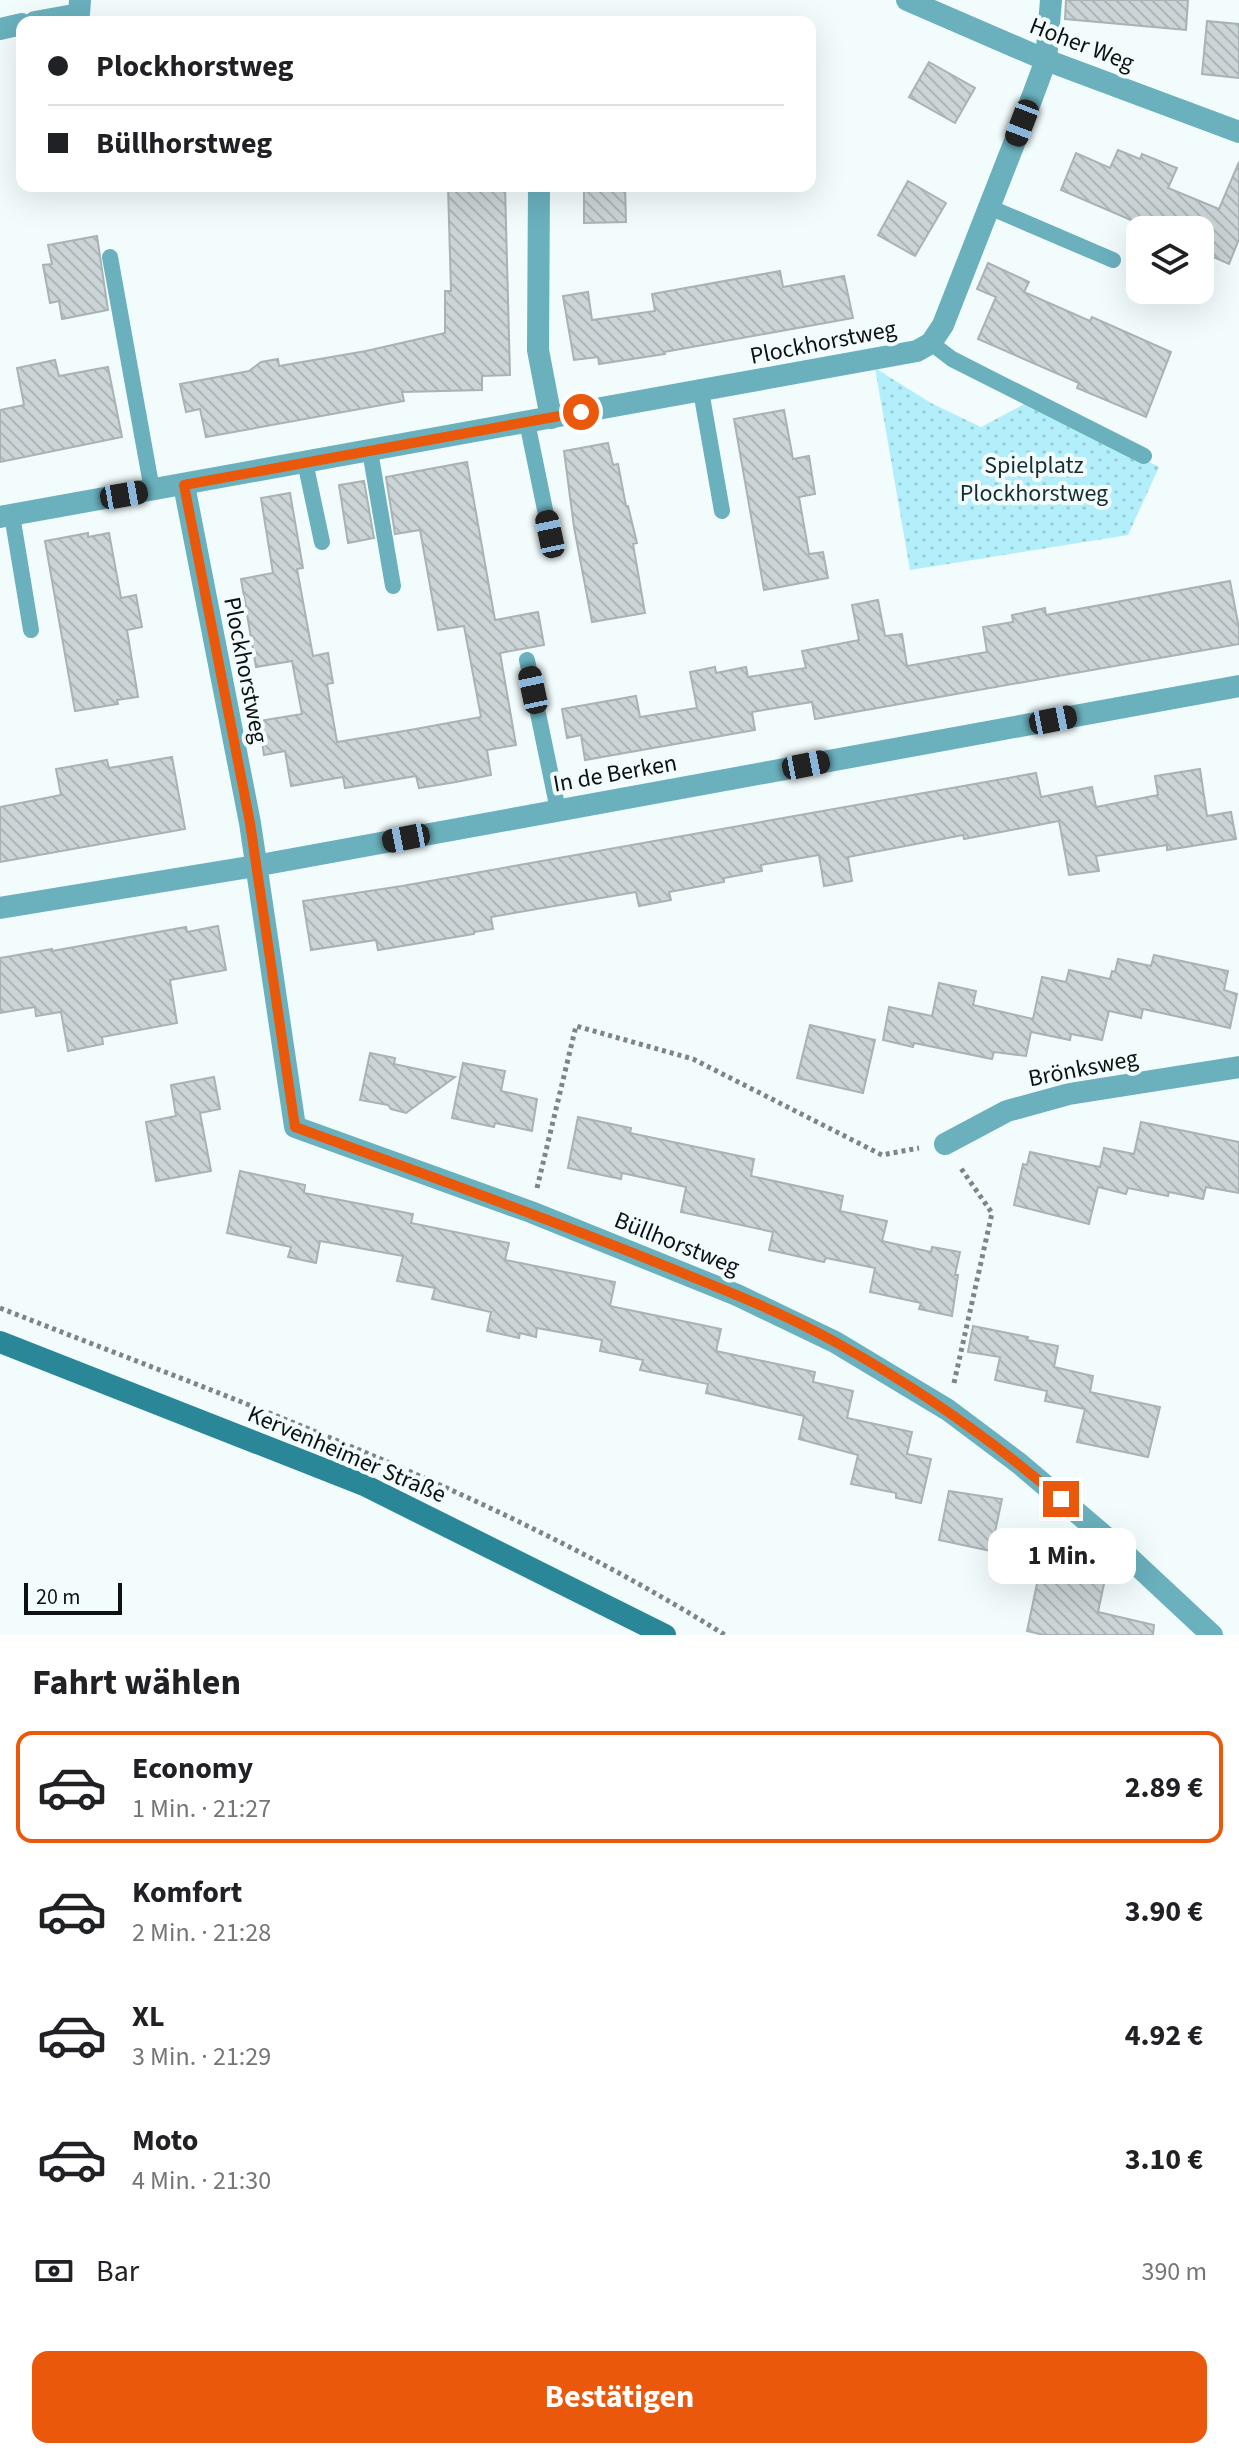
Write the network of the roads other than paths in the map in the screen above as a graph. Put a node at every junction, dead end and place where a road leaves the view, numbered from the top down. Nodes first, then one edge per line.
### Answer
1 (907, 0) edge
2 (1051, 0) edge
3 (1046, 60) junction
4 (1239, 132) edge
5 (539, 192) edge
6 (989, 207) junction
7 (110, 257) dead end
8 (1113, 260) dead end
9 (931, 343) junction
10 (701, 391) junction
11 (551, 418) junction
12 (527, 422) junction
13 (370, 451) junction
14 (1144, 456) dead end
15 (305, 462) junction
16 (184, 485) junction
17 (152, 490) junction
18 (722, 511) dead end
19 (6, 516) edge
20 (550, 534) dead end
21 (322, 542) dead end
22 (393, 586) dead end
23 (31, 630) dead end
24 (527, 660) dead end
25 (1239, 686) edge
26 (558, 810) junction
27 (255, 866) junction
28 (0, 908) edge
29 (1239, 1067) edge
30 (945, 1144) road end
31 (0, 1342) edge
32 (665, 1635) edge
33 (1212, 1635) edge

1 - 3 street, Hoher Weg
2 - 3 street, Plockhorstweg
3 - 4 street, Hoher Weg
3 - 6 street, Plockhorstweg
5 - 11 street
6 - 8 lane
6 - 9 street, Plockhorstweg
7 - 17 lane
9 - 10 street, Plockhorstweg
9 - 14 lane
10 - 11 street, Plockhorstweg
10 - 18 lane
11 - 12 street, Plockhorstweg
12 - 13 street, Plockhorstweg
12 - 20 lane
13 - 15 street, Plockhorstweg
13 - 22 lane
15 - 16 street, Plockhorstweg
15 - 21 lane
16 - 17 street, Plockhorstweg
16 - 27 street, Plockhorstweg
17 - 19 street, Plockhorstweg
19 - 23 lane
24 - 26 lane
25 - 26 street, In de Berken
26 - 27 street, In de Berken
27 - 28 street, In de Berken
27 - 33 street, Büllhorstweg
29 - 30 street, Brönksweg
31 - 32 main road, Kervenheimer Straße

